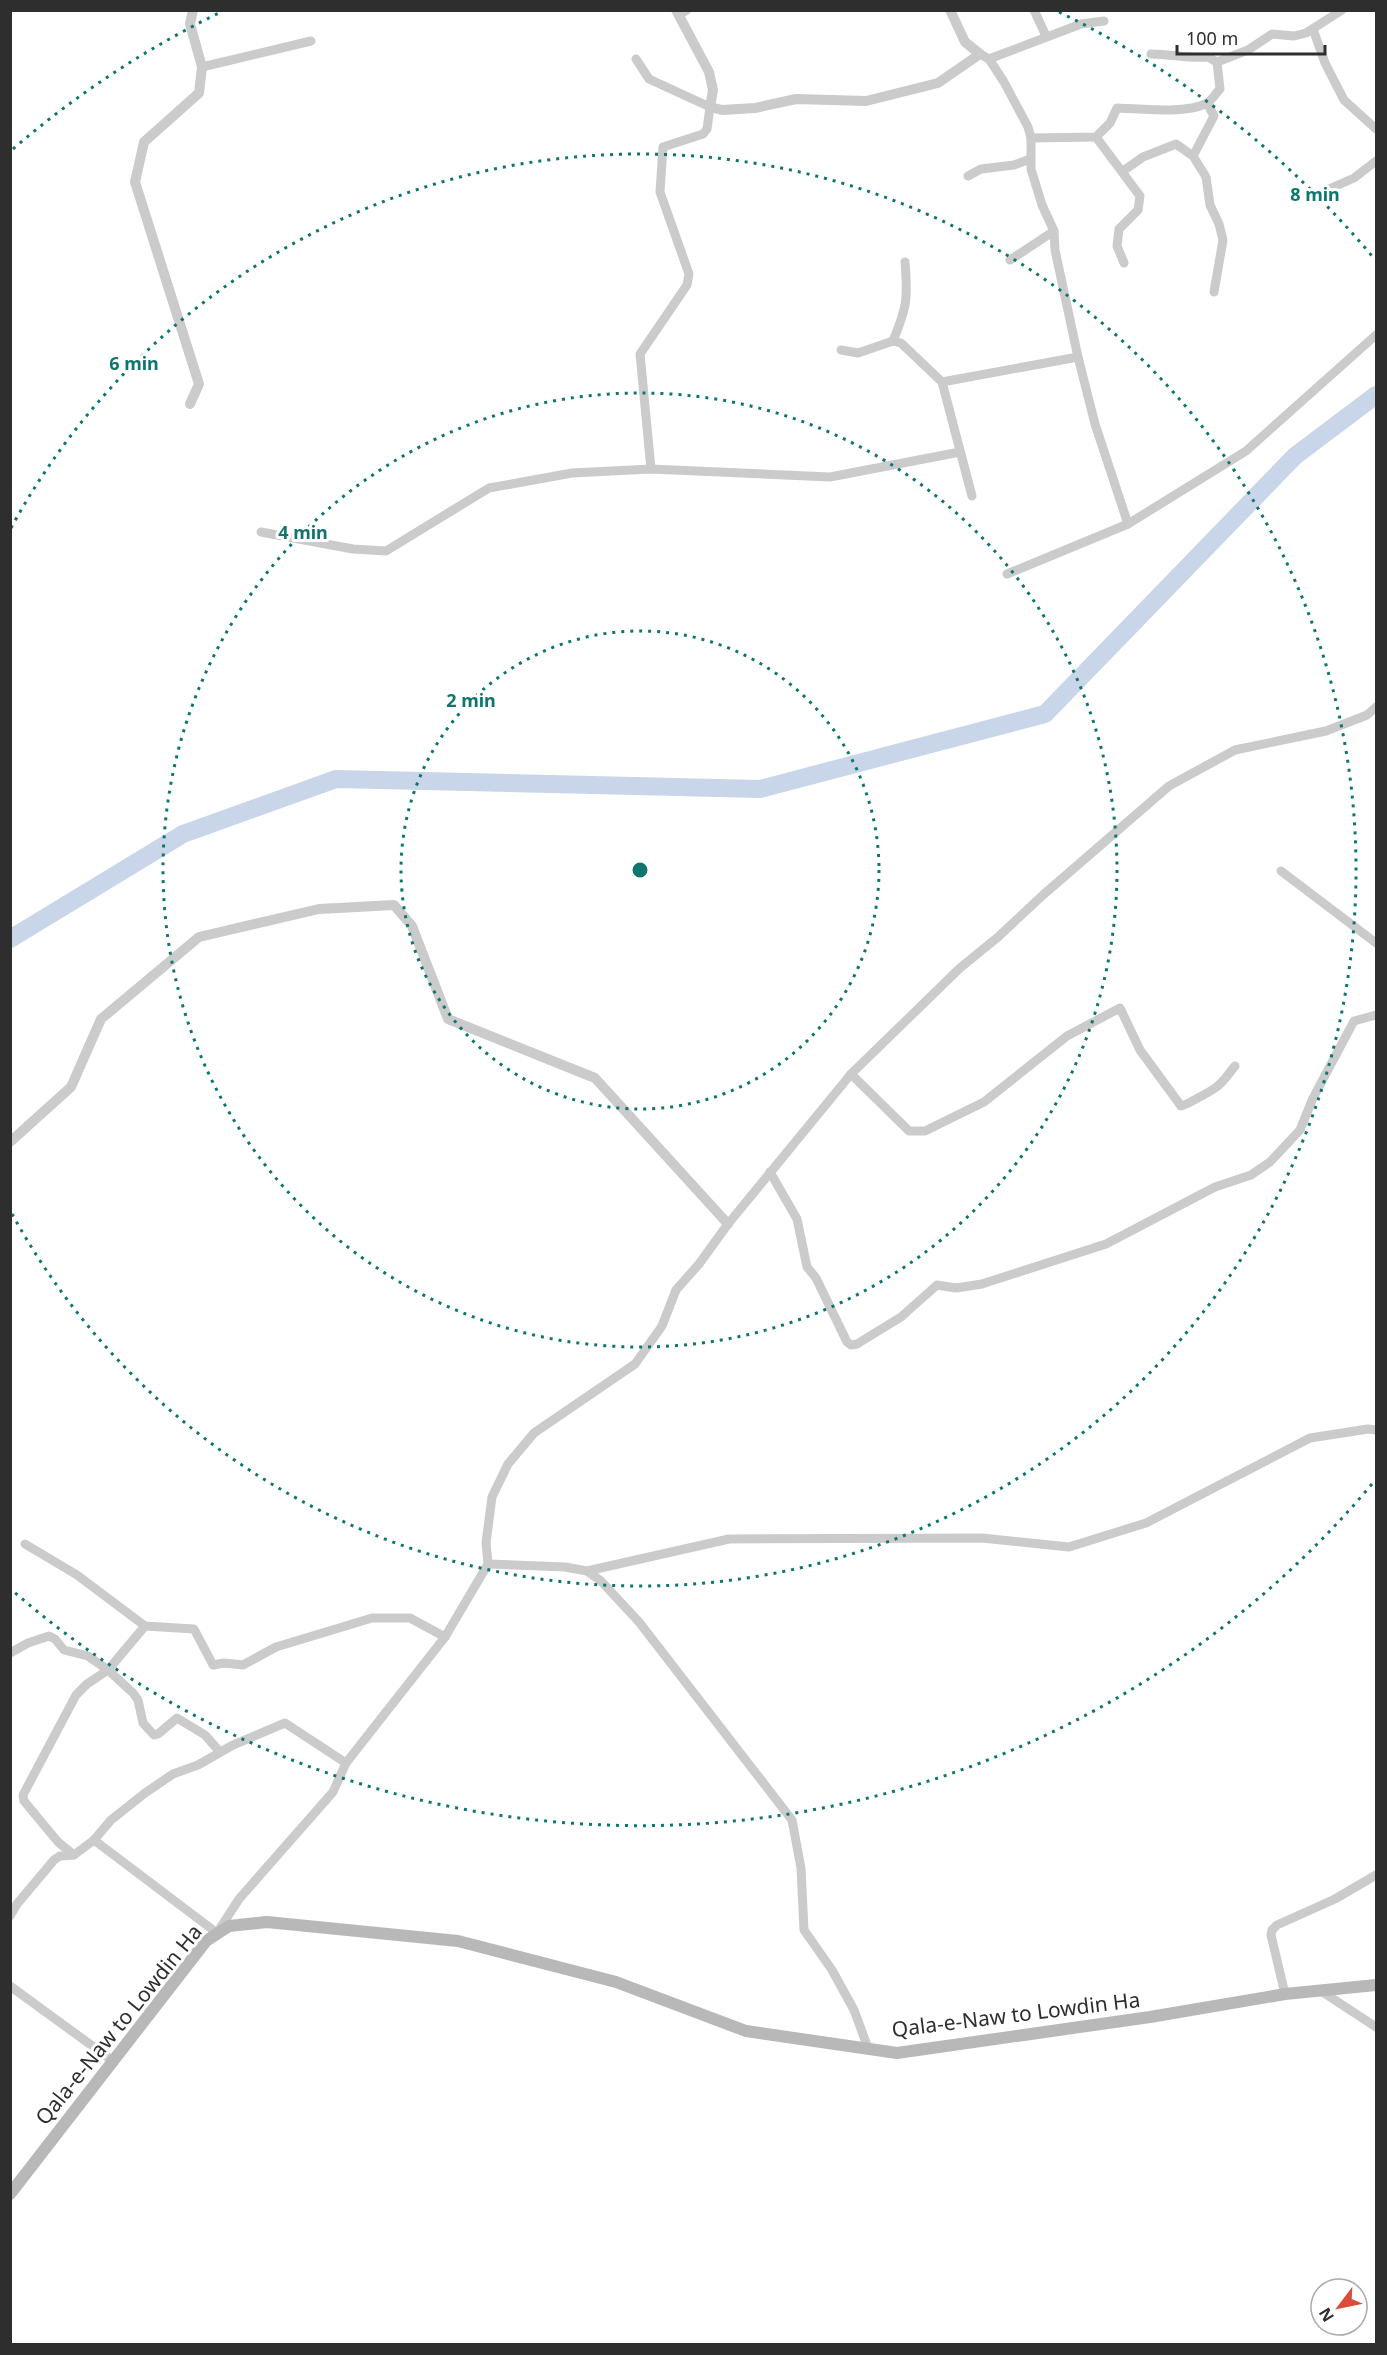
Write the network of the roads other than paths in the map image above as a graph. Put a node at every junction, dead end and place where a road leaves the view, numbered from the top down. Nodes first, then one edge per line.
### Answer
1 (193, 10) edge
2 (950, 10) edge
3 (1034, 10) edge
4 (1342, 10) edge
5 (681, 12) edge
6 (1104, 21) dead end
7 (1313, 29) junction
8 (1046, 36) junction
9 (311, 41) dead end
10 (1151, 54) dead end
11 (984, 56) junction
12 (636, 59) dead end
13 (1217, 62) junction
14 (201, 67) junction
15 (1207, 103) junction
16 (710, 107) junction
17 (1377, 129) edge
18 (1096, 137) junction
19 (1031, 138) junction
20 (1193, 156) junction
21 (1030, 159) junction
22 (1377, 161) edge
23 (1123, 171) junction
24 (968, 176) dead end
25 (1320, 193) dead end
26 (1054, 231) junction
27 (1010, 260) dead end
28 (905, 262) dead end
29 (1124, 263) dead end
30 (1214, 292) dead end
31 (1377, 335) edge
32 (893, 341) junction
33 (841, 350) dead end
34 (1078, 357) junction
35 (942, 382) junction
36 (190, 404) dead end
37 (960, 452) junction
38 (651, 469) junction
39 (972, 496) dead end
40 (1128, 524) junction
41 (261, 532) dead end
42 (1007, 574) dead end
43 (1377, 707) edge
44 (1281, 871) dead end
45 (1377, 943) edge
46 (1377, 1015) edge
47 (1235, 1066) dead end
48 (851, 1074) junction
49 (10, 1142) edge
50 (770, 1172) junction
51 (728, 1224) junction
52 (1377, 1430) edge
53 (25, 1544) dead end
54 (488, 1564) junction
55 (587, 1571) junction
56 (145, 1626) junction
57 (445, 1637) junction
58 (10, 1653) edge
59 (108, 1670) junction
60 (220, 1752) junction
61 (346, 1763) junction
62 (94, 1840) junction
63 (74, 1855) junction
64 (1377, 1875) edge
65 (10, 1916) edge
66 (217, 1933) junction
67 (1377, 1985) edge
68 (10, 1986) edge
69 (1321, 1991) junction
70 (1285, 1994) junction
71 (1377, 2026) edge
72 (868, 2048) junction
73 (113, 2061) junction
74 (10, 2194) edge

1 - 14 street
2 - 11 street
3 - 8 street
4 - 7 street
5 - 16 street
6 - 8 street
7 - 13 street
7 - 17 street
8 - 11 street
9 - 14 street
10 - 13 street
11 - 16 street
11 - 19 street
12 - 16 street
13 - 15 street
14 - 36 street
15 - 18 street
15 - 20 street
16 - 38 street
18 - 19 street
18 - 23 street
19 - 21 street
20 - 23 street
20 - 30 street
21 - 24 street
21 - 26 street
22 - 25 street
23 - 29 street
26 - 27 street
26 - 34 street
28 - 32 street
31 - 40 street
32 - 33 street
32 - 35 street
34 - 35 street
34 - 40 street
35 - 37 street
37 - 38 street
37 - 39 street
38 - 41 street
40 - 42 street
43 - 48 street
44 - 45 street
46 - 50 street
47 - 48 street
48 - 50 street
49 - 51 street
50 - 51 street
51 - 54 street
52 - 55 street
53 - 56 street
54 - 55 street
54 - 57 street
55 - 72 street
56 - 57 street
56 - 59 street
57 - 61 street
58 - 59 street
59 - 60 street
59 - 63 street
60 - 61 street
60 - 62 street
61 - 66 street
62 - 63 street
62 - 66 street
63 - 65 street
64 - 70 street
66 - 72 main road, Qala-e-Naw to Lowdin Ha
66 - 73 main road, Qala-e-Naw to Lowdin Ha
67 - 69 main road, Qala-e-Naw to Lowdin Ha
68 - 73 street
69 - 70 main road, Qala-e-Naw to Lowdin Ha
69 - 71 street
70 - 72 main road, Qala-e-Naw to Lowdin Ha
73 - 74 main road, Qala-e-Naw to Lowdin Ha

